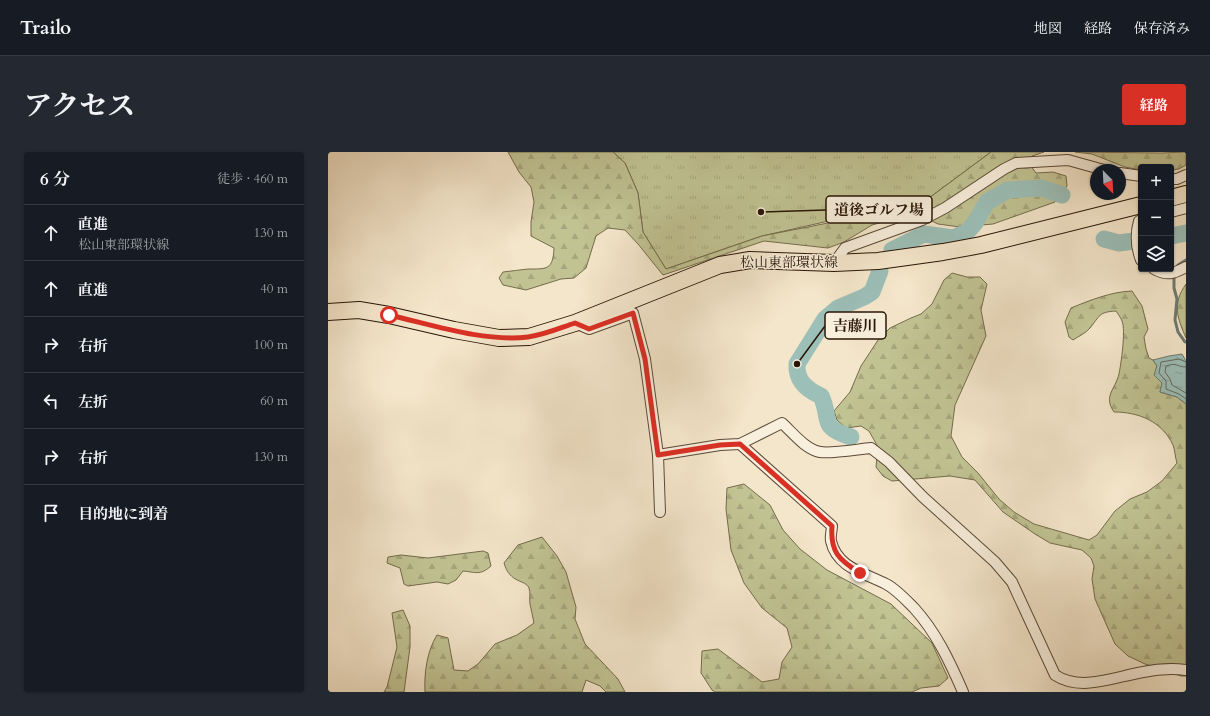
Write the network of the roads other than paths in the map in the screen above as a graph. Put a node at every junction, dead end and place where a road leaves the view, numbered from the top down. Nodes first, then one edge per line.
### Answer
1 (1090, 166) edge
2 (1126, 174) edge
3 (1186, 175) edge
4 (1138, 176) edge
5 (1174, 179) edge
6 (1186, 194) edge
7 (1174, 197) edge
8 (1138, 206) edge
9 (1186, 208) edge
10 (1174, 211) edge
11 (1138, 225) edge
12 (1138, 252) edge
13 (834, 263) junction
14 (1186, 267) edge
15 (1160, 272) edge
16 (328, 312) edge
17 (575, 323) junction
18 (740, 444) junction
19 (658, 455) junction
20 (660, 512) dead end
21 (1186, 670) edge
22 (962, 692) edge

1 - 13 street
2 - 4 street
3 - 5 street
6 - 7 main road
8 - 13 main road, 松山東部環状線
9 - 10 street
11 - 12 street
13 - 17 main road, 松山東部環状線
14 - 15 street
16 - 17 main road, 松山東部環状線
17 - 19 street
18 - 19 street
18 - 21 street
18 - 22 street
19 - 20 street

